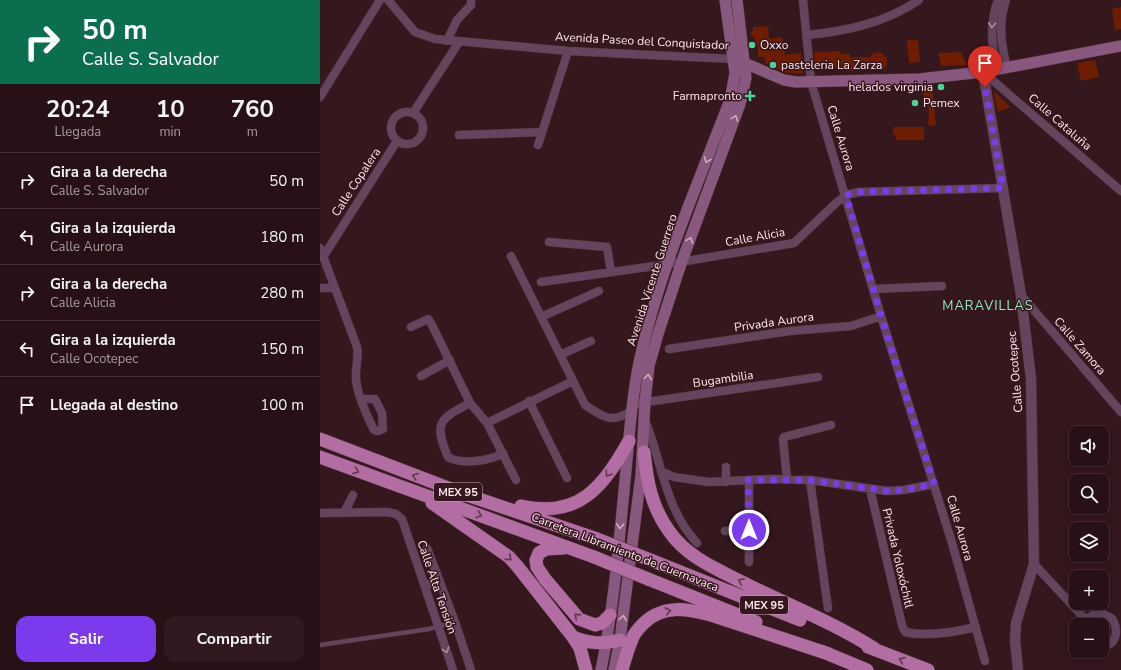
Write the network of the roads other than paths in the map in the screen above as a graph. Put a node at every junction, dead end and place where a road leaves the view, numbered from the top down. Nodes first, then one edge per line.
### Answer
1 (380, 0) edge
2 (388, 0) edge
3 (471, 0) edge
4 (725, 0) edge
5 (737, 0) edge
6 (803, 0) edge
7 (919, 0) edge
8 (998, 0) edge
9 (1006, 0) edge
10 (807, 35) junction
11 (447, 41) junction
12 (460, 42) junction
13 (1121, 46) edge
14 (568, 51) junction
15 (739, 60) junction
16 (1002, 69) junction
17 (983, 72) junction
18 (811, 82) junction
19 (320, 97) edge
20 (414, 113) junction
21 (542, 132) junction
22 (458, 135) dead end
23 (397, 141) junction
24 (538, 145) dead end
25 (1003, 188) junction
26 (1121, 191) edge
27 (846, 195) junction
28 (549, 242) dead end
29 (321, 251) edge
30 (510, 256) dead end
31 (682, 261) junction
32 (668, 264) junction
33 (611, 272) junction
34 (541, 282) dead end
35 (942, 286) dead end
36 (320, 288) edge
37 (335, 288) junction
38 (874, 289) junction
39 (599, 291) dead end
40 (1021, 295) junction
41 (541, 316) junction
42 (881, 316) junction
43 (411, 327) dead end
44 (591, 341) dead end
45 (669, 349) dead end
46 (560, 355) junction
47 (450, 360) junction
48 (421, 376) dead end
49 (818, 377) dead end
50 (573, 381) junction
51 (361, 399) junction
52 (529, 401) junction
53 (645, 402) junction
54 (470, 403) junction
55 (632, 408) junction
56 (1121, 412) edge
57 (645, 419) junction
58 (487, 423) junction
59 (831, 425) dead end
60 (320, 439) edge
61 (629, 441) junction
62 (644, 452) junction
63 (503, 453) junction
64 (320, 457) edge
65 (726, 466) dead end
66 (661, 471) junction
67 (626, 473) junction
68 (641, 475) junction
69 (567, 478) dead end
70 (787, 479) junction
71 (516, 480) dead end
72 (748, 480) junction
73 (810, 480) junction
74 (726, 482) junction
75 (934, 484) junction
76 (870, 489) junction
77 (420, 494) junction
78 (353, 495) dead end
79 (483, 500) junction
80 (320, 513) edge
81 (344, 514) junction
82 (749, 530) junction
83 (725, 531) dead end
84 (697, 543) dead end
85 (427, 548) dead end
86 (570, 548) junction
87 (749, 562) dead end
88 (1034, 564) junction
89 (439, 580) junction
90 (424, 586) junction
91 (828, 608) dead end
92 (610, 615) junction
93 (1081, 618) edge
94 (1087, 618) edge
95 (455, 622) junction
96 (438, 627) junction
97 (976, 627) junction
98 (1119, 632) edge
99 (573, 637) junction
100 (620, 640) junction
101 (606, 643) junction
102 (320, 645) edge
103 (1109, 645) edge
104 (875, 649) junction
105 (829, 654) junction
106 (985, 661) dead end
107 (453, 670) edge
108 (471, 670) edge
109 (586, 670) edge
110 (601, 670) edge
111 (614, 670) edge
112 (622, 670) edge
113 (867, 670) edge
114 (928, 670) edge
115 (1018, 670) edge

1 - 19 street
2 - 11 street, Avenida Paseo del Conquistador
3 - 11 street
4 - 15 main road, Avenida Vicente Guerrero
5 - 15 main road, Avenida Vicente Guerrero
6 - 10 street, Calle Aurora
7 - 10 street
8 -> 16 street
9 - 16 street
10 - 18 street, Calle Aurora
11 - 12 street, Avenida Paseo del Conquistador
12 - 14 street, Avenida Paseo del Conquistador
12 - 20 street
13 - 16 main road, Avenida Paseo del Conquistador
14 - 15 street, Avenida Paseo del Conquistador
14 - 21 street
15 - 18 main road, Avenida Paseo del Conquistador
31 -> 15 main road, Avenida Vicente Guerrero
15 -> 32 main road, Avenida Vicente Guerrero
16 - 17 main road, Avenida Paseo del Conquistador
17 - 18 main road, Avenida Paseo del Conquistador
17 - 25 street, Calle Ocotepec
17 - 26 street, Calle Cataluña
18 - 27 street, Calle Aurora
20 - 23 street
20 - 23 street
21 - 22 street
21 - 24 street
23 - 29 street, Calle Copalera
25 - 27 street
25 - 40 street, Calle Ocotepec
27 - 31 street, Calle Alicia
27 - 38 street, Calle Aurora
28 - 33 street
29 - 37 street
30 - 41 street, Bugambilia
31 - 32 street, Calle Alicia
53 -> 31 main road, Avenida Vicente Guerrero
32 - 33 street, Calle Alicia
32 - 55 main road, Avenida Vicente Guerrero
33 - 34 street, Calle Alicia
35 - 38 street
36 - 37 street
37 - 51 street
38 - 42 street, Calle Aurora
39 - 41 street
40 - 56 street, Calle Zamora
40 - 88 street, Calle Ocotepec
41 - 46 street, Bugambilia
42 - 45 street, Privada Aurora
42 - 75 street, Calle Aurora
43 - 47 street
44 - 46 street
46 - 50 street, Bugambilia
47 - 48 street
47 - 54 street
49 - 53 street, Bugambilia
50 - 52 street
50 - 55 street, Bugambilia
51 - 51 street
52 - 58 street
52 - 69 street
53 - 55 street, Bugambilia
53 - 57 main road, Avenida Vicente Guerrero
54 - 58 street
54 - 63 street
55 - 61 main road, Avenida Vicente Guerrero
57 - 62 main road, Avenida Vicente Guerrero
57 - 66 street
58 - 63 street
59 - 70 street
79 -> 60 highway, Carretera Libramiento de Cuernavaca / MEX 95
61 - 67 main road, Avenida Vicente Guerrero
61 -> 79 highway
62 - 68 main road, Avenida Vicente Guerrero
104 -> 62 highway
63 - 71 street
64 -> 77 highway, Carretera Libramiento de Cuernavaca / MEX 95
65 - 74 street
66 - 74 street
66 - 84 street
67 - 68 main road
67 -> 92 main road, Avenida Vicente Guerrero
100 -> 68 main road, Avenida Vicente Guerrero
70 - 72 street
70 - 73 street
72 - 74 street
72 - 82 street
73 - 76 street
73 - 91 street
75 - 76 street
75 - 97 street, Calle Aurora
76 - 97 street, Privada Yoloxóchitl
77 -> 86 highway, Carretera Libramiento de Cuernavaca / MEX 95
77 -> 99 highway
78 - 81 street
79 - 104 highway, Carretera Libramiento de Cuernavaca / MEX 95, bridge
80 - 81 street
81 - 90 street, Calle Alta Tensión
82 - 83 street
82 - 87 street
85 - 89 street, Calle Alta Tensión
92 -> 86 highway
86 - 105 highway, Carretera Libramiento de Cuernavaca / MEX 95, bridge
88 - 93 street
88 - 115 street, Calle Ocotepec
89 - 90 street
89 - 95 street, Calle Alta Tensión
90 - 96 street, Calle Alta Tensión
92 - 101 main road, Avenida Vicente Guerrero
94 - 98 street
95 - 96 lane
95 - 108 street, Calle Alta Tensión
96 - 102 lane
96 -> 107 street, Calle Alta Tensión
97 - 106 street, Calle Aurora
98 - 103 street
99 - 101 highway
99 - 109 highway
100 - 101 highway
100 - 111 main road, Avenida Vicente Guerrero
101 - 110 main road, Avenida Vicente Guerrero
114 -> 104 highway, Carretera Libramiento de Cuernavaca / MEX 95
112 -> 105 highway
105 - 113 highway, Carretera Libramiento de Cuernavaca / MEX 95

